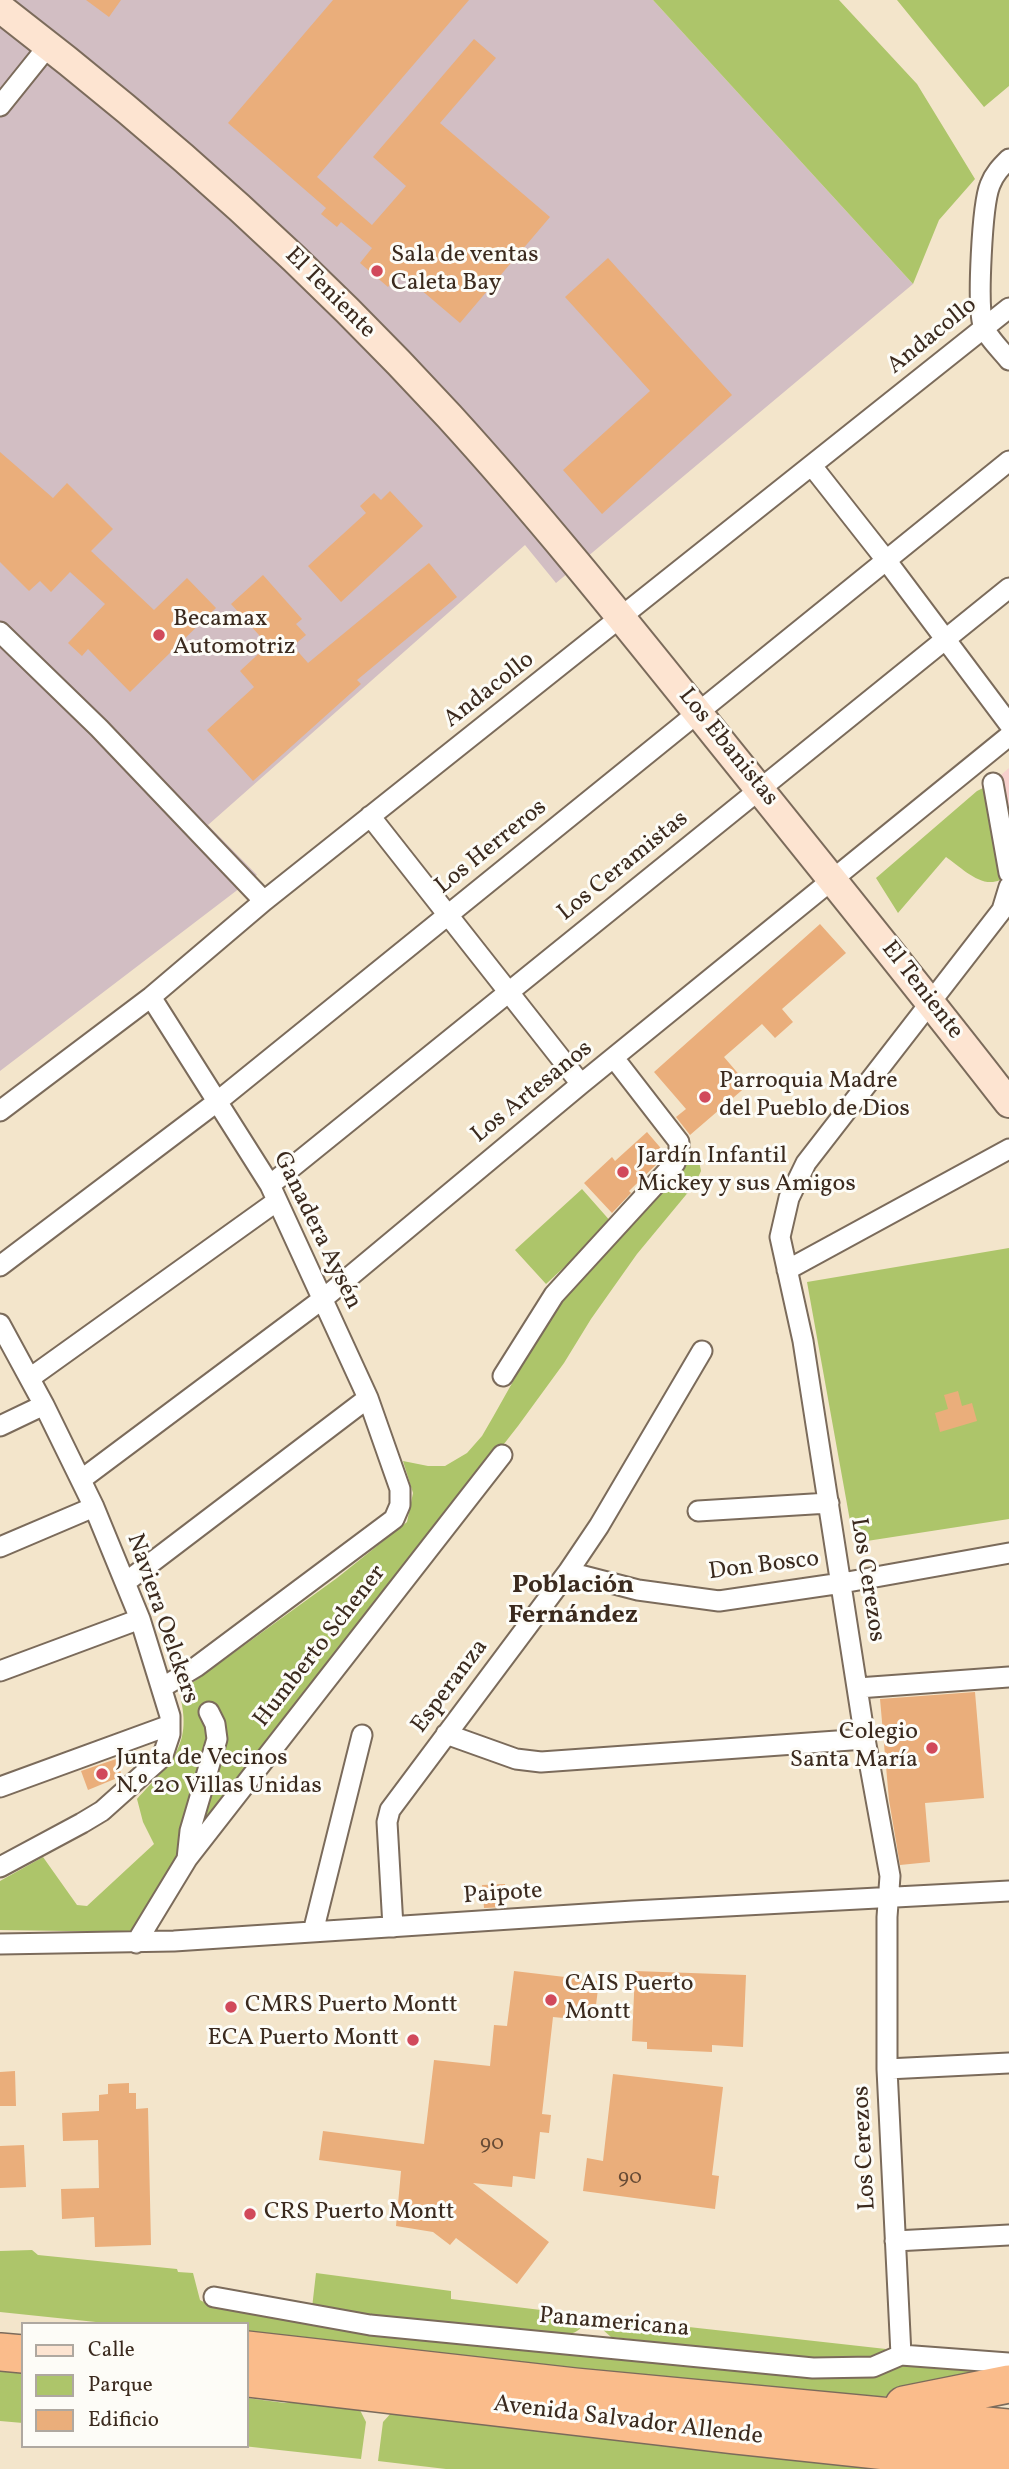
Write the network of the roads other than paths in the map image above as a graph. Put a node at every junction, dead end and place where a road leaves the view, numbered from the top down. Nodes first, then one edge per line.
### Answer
1 (0, 8) edge
2 (49, 45) junction
3 (0, 106) edge
4 (1009, 159) edge
5 (1009, 307) edge
6 (984, 328) junction
7 (1009, 360) edge
8 (1009, 461) edge
9 (812, 466) junction
10 (886, 560) junction
11 (1009, 588) edge
12 (621, 618) junction
13 (0, 632) edge
14 (946, 639) junction
15 (698, 712) junction
16 (1009, 724) edge
17 (1009, 736) edge
18 (993, 783) dead end
19 (760, 789) junction
20 (370, 816) junction
21 (1009, 873) edge
22 (833, 879) junction
23 (1009, 887) edge
24 (264, 901) junction
25 (447, 915) junction
26 (508, 992) junction
27 (151, 997) junction
28 (931, 1002) junction
29 (614, 1058) junction
30 (581, 1084) junction
31 (218, 1101) junction
32 (1009, 1103) edge
33 (0, 1111) edge
34 (1009, 1149) edge
35 (273, 1193) junction
36 (0, 1266) edge
37 (787, 1270) junction
38 (324, 1298) junction
39 (0, 1324) edge
40 (702, 1351) dead end
41 (503, 1376) dead end
42 (30, 1378) junction
43 (368, 1398) junction
44 (44, 1405) junction
45 (0, 1426) edge
46 (502, 1455) dead end
47 (82, 1479) junction
48 (830, 1503) junction
49 (94, 1507) junction
50 (698, 1511) dead end
51 (0, 1547) edge
52 (1009, 1553) edge
53 (568, 1572) junction
54 (126, 1582) junction
55 (842, 1583) junction
56 (140, 1619) junction
57 (0, 1671) edge
58 (1009, 1677) edge
59 (163, 1687) junction
60 (858, 1688) junction
61 (209, 1712) dead end
62 (170, 1726) junction
63 (446, 1734) junction
64 (362, 1735) dead end
65 (865, 1739) junction
66 (0, 1787) edge
67 (187, 1858) junction
68 (0, 1867) edge
69 (1009, 1891) edge
70 (887, 1899) junction
71 (393, 1927) junction
72 (313, 1933) junction
73 (136, 1943) junction
74 (0, 1944) edge
75 (1009, 2063) edge
76 (887, 2068) junction
77 (1009, 2235) edge
78 (895, 2241) junction
79 (214, 2297) dead end
80 (0, 2327) edge
81 (21, 2329) edge
82 (248, 2350) edge
83 (0, 2352) edge
84 (21, 2354) edge
85 (901, 2355) junction
86 (1009, 2362) edge
87 (248, 2378) edge
88 (1009, 2384) edge
89 (834, 2412) junction
90 (1009, 2428) edge
91 (967, 2459) junction
92 (1009, 2464) edge
93 (1003, 2469) edge

1 - 2 main road, El Teniente
2 - 3 street
2 - 12 main road, El Teniente
4 - 6 street
5 - 6 street, Andacollo
6 - 7 street
6 - 9 street, Andacollo
8 - 10 street, Los Herreros
9 - 10 street
9 - 12 street, Andacollo
10 - 14 street
10 - 15 street, Los Herreros
11 - 14 street, Los Ceramistas
12 - 15 main road, Los Ebanistas
12 - 20 street, Andacollo
13 - 24 street
14 - 16 street
14 - 19 street, Los Ceramistas
15 - 19 main road, Los Ebanistas
15 - 25 street, Los Herreros
17 - 22 street, Los Artesanos
18 - 21 street
19 - 22 main road, Los Ebanistas
19 - 26 street, Los Ceramistas
20 - 24 street, Andacollo
20 - 25 street
22 - 28 main road, El Teniente
22 - 29 street, Los Artesanos
23 - 28 street, Los Cerezos
24 - 27 street, Andacollo
25 - 26 street
25 - 31 street, Los Herreros
26 - 30 street
26 - 35 street, Los Ceramistas
27 - 31 street, Ganadera Aysén
27 - 33 street, Andacollo
28 - 32 main road, El Teniente
28 - 37 street, Los Cerezos
29 - 30 street, Los Artesanos
29 - 41 street
30 - 38 street, Los Artesanos
31 - 35 street, Ganadera Aysén
31 - 36 street, Los Herreros
34 - 37 street
35 - 38 street, Ganadera Aysén
35 - 42 street, Los Ceramistas
37 - 48 street, Los Cerezos
38 - 43 street, Ganadera Aysén
38 - 47 street, Los Artesanos
39 - 42 street, Naviera Oelckers
40 - 53 street, Esperanza
42 - 44 street, Naviera Oelckers
43 - 54 street
43 - 59 street, Ganadera Aysén
44 - 45 street
44 - 47 street, Naviera Oelckers
46 - 67 street, Humberto Schener
47 - 49 street, Naviera Oelckers
48 - 50 street
48 - 55 street, Los Cerezos
49 - 51 street
49 - 54 street, Naviera Oelckers
52 - 55 street, Don Bosco
53 - 55 street, Don Bosco
53 - 63 street, Esperanza
54 - 56 street, Naviera Oelckers
55 - 60 street, Los Cerezos
56 - 57 street
56 - 59 street, Naviera Oelckers
58 - 60 street
59 - 62 street, Naviera Oelckers
60 - 65 street, Los Cerezos
61 - 67 street
62 - 66 street
62 - 68 street, Naviera Oelckers
63 - 65 street
63 - 71 street, Esperanza
64 - 72 street
65 - 70 street, Los Cerezos
67 - 73 street, Humberto Schener
69 - 70 street, Paipote
70 - 71 street, Paipote
70 - 76 street, Los Cerezos
71 - 72 street, Paipote
72 - 73 street, Paipote
73 - 74 street, Paipote
75 - 76 street
76 - 78 street, Los Cerezos
77 - 78 street
78 - 85 street, Los Cerezos
79 - 85 street, Panamericana
80 - 81 highway
82 - 89 highway, Avenida Salvador Allende
83 - 84 highway
85 - 86 street, Panamericana
87 - 91 highway, Avenida Salvador Allende
88 - 89 highway
89 - 90 highway, Avenida Salvador Allende
91 - 92 highway, Avenida Salvador Allende
91 - 93 highway

